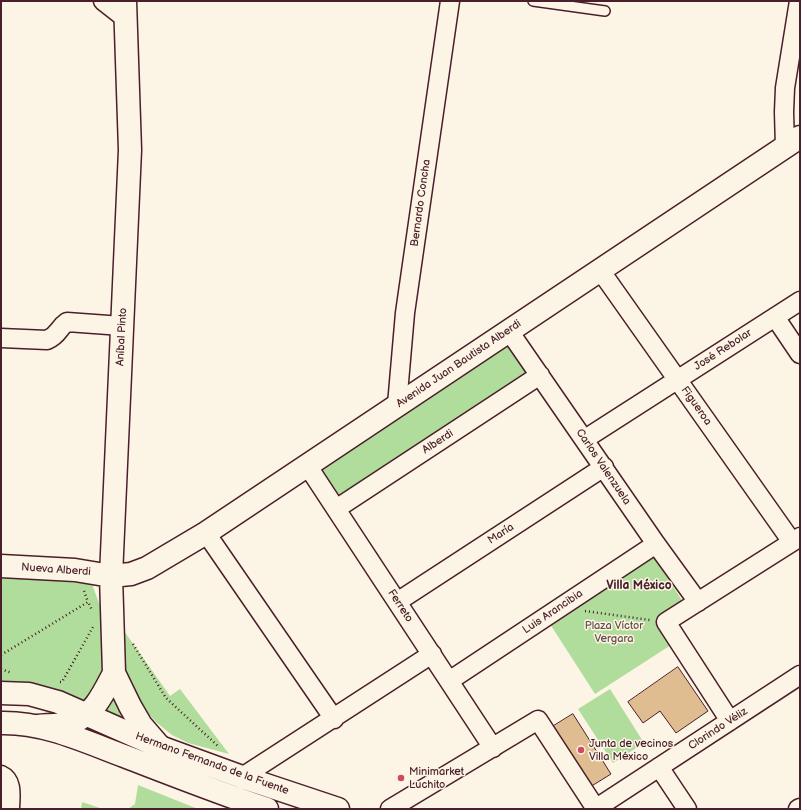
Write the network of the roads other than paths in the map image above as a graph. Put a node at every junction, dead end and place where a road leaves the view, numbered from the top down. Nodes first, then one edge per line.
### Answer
1 (103, 1) edge
2 (450, 1) edge
3 (533, 1) edge
4 (800, 1) edge
5 (125, 10) edge
6 (605, 11) dead end
7 (795, 142) edge
8 (600, 270) junction
9 (800, 301) edge
10 (775, 317) junction
11 (122, 326) junction
12 (509, 331) junction
13 (1, 338) edge
14 (800, 354) edge
15 (540, 375) junction
16 (678, 380) junction
17 (397, 405) junction
18 (585, 439) junction
19 (307, 465) junction
20 (604, 467) junction
21 (336, 509) junction
22 (206, 533) junction
23 (796, 539) edge
24 (656, 544) junction
25 (1, 566) edge
26 (111, 576) junction
27 (397, 602) junction
28 (698, 602) junction
29 (432, 654) junction
30 (114, 673) junction
31 (800, 675) edge
32 (449, 681) junction
33 (1, 693) edge
34 (87, 715) junction
35 (334, 719) junction
36 (730, 721) junction
37 (1, 723) edge
38 (38, 726) junction
39 (160, 747) junction
40 (493, 748) junction
41 (659, 767) junction
42 (1, 775) edge
43 (242, 777) junction
44 (10, 809) edge
45 (267, 809) edge
46 (338, 809) edge
47 (390, 809) edge
48 (596, 809) edge
49 (687, 809) edge

1 - 5 street
2 - 17 street, Bernardo Concha
3 - 6 lane
4 - 7 street
5 - 11 main road, Aníbal Pinto
7 - 8 main road, Avenida Juan Bautista Alberdi
8 - 12 main road, Avenida Juan Bautista Alberdi
8 - 16 street, Figueroa
9 - 10 street, José Rebolar
10 - 14 street
10 - 16 street, José Rebolar
11 - 13 street
11 - 26 main road, Aníbal Pinto
12 - 15 street, Carlos Valenzuela
12 - 17 main road, Avenida Juan Bautista Alberdi
15 - 18 street, Carlos Valenzuela
15 - 21 street, Alberdi
16 - 18 street, José Rebolar
16 - 23 street, Figueroa
17 - 19 main road, Avenida Juan Bautista Alberdi
18 - 20 street, Carlos Valenzuela
19 - 21 street, Ferreto
19 - 22 main road, Avenida Juan Bautista Alberdi
20 - 24 street, Carlos Valenzuela
20 - 27 street, María
21 - 27 street, Ferreto
22 - 26 main road, Avenida Juan Bautista Alberdi
22 - 35 street
23 - 28 street
24 - 28 street, Carlos Valenzuela
24 - 32 street, Luis Arancibia
25 - 26 main road, Nueva Alberdi
26 - 30 main road, Aníbal Pinto
27 - 29 street, Ferreto
28 - 36 street
29 - 32 street, Ferreto
29 - 35 street
30 - 34 main road
30 - 39 main road, Aníbal Pinto
31 - 36 street, Clorindo Véliz
32 - 40 street, Ferreto
33 - 34 main road
34 - 38 main road
34 - 39 main road, Hermano Fernando de la Fuente
35 - 43 street
36 - 41 street, Clorindo Véliz
37 - 38 main road
38 - 45 main road, Hermano Fernando de la Fuente
39 - 43 main road, Hermano Fernando de la Fuente
40 - 47 street
40 - 48 street
41 - 48 street, Clorindo Véliz
41 - 49 street
42 - 44 street
43 - 46 main road, Hermano Fernando de la Fuente

